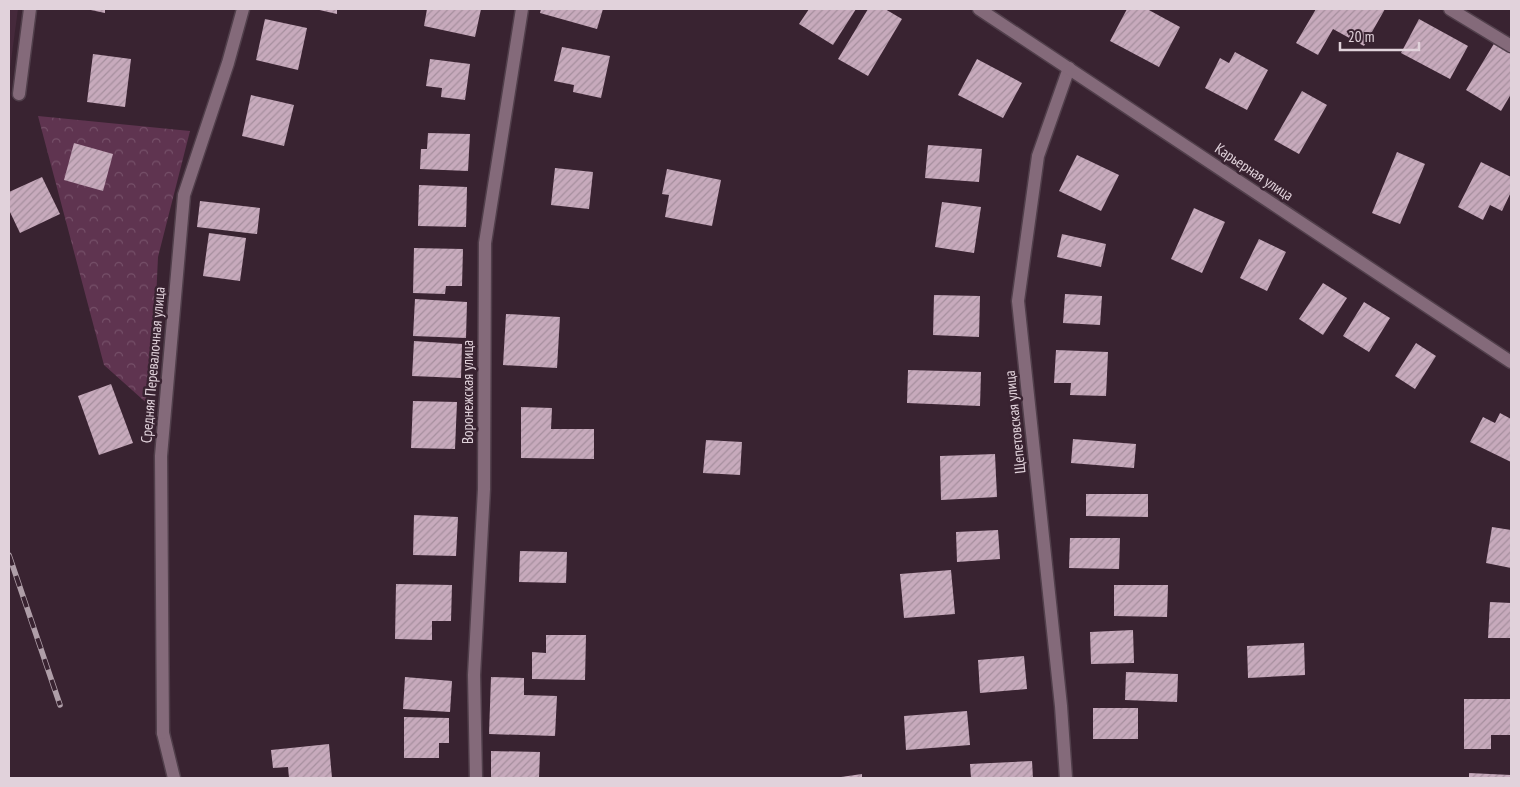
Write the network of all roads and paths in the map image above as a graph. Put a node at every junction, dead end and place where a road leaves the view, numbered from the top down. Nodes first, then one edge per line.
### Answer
1 (30, 9) edge
2 (243, 9) edge
3 (522, 9) edge
4 (979, 9) edge
5 (1450, 9) edge
6 (1511, 46) edge
7 (1069, 68) junction
8 (20, 94) dead end
9 (1511, 362) edge
10 (174, 778) edge
11 (476, 778) edge
12 (1066, 778) edge

1 - 8 street
2 - 10 street, Средняя Перевалочная улица
3 - 11 street, Воронежская улица
4 - 7 street, Карьерная улица
5 - 6 street
7 - 9 street, Карьерная улица
7 - 12 street, Щепетовская улица

